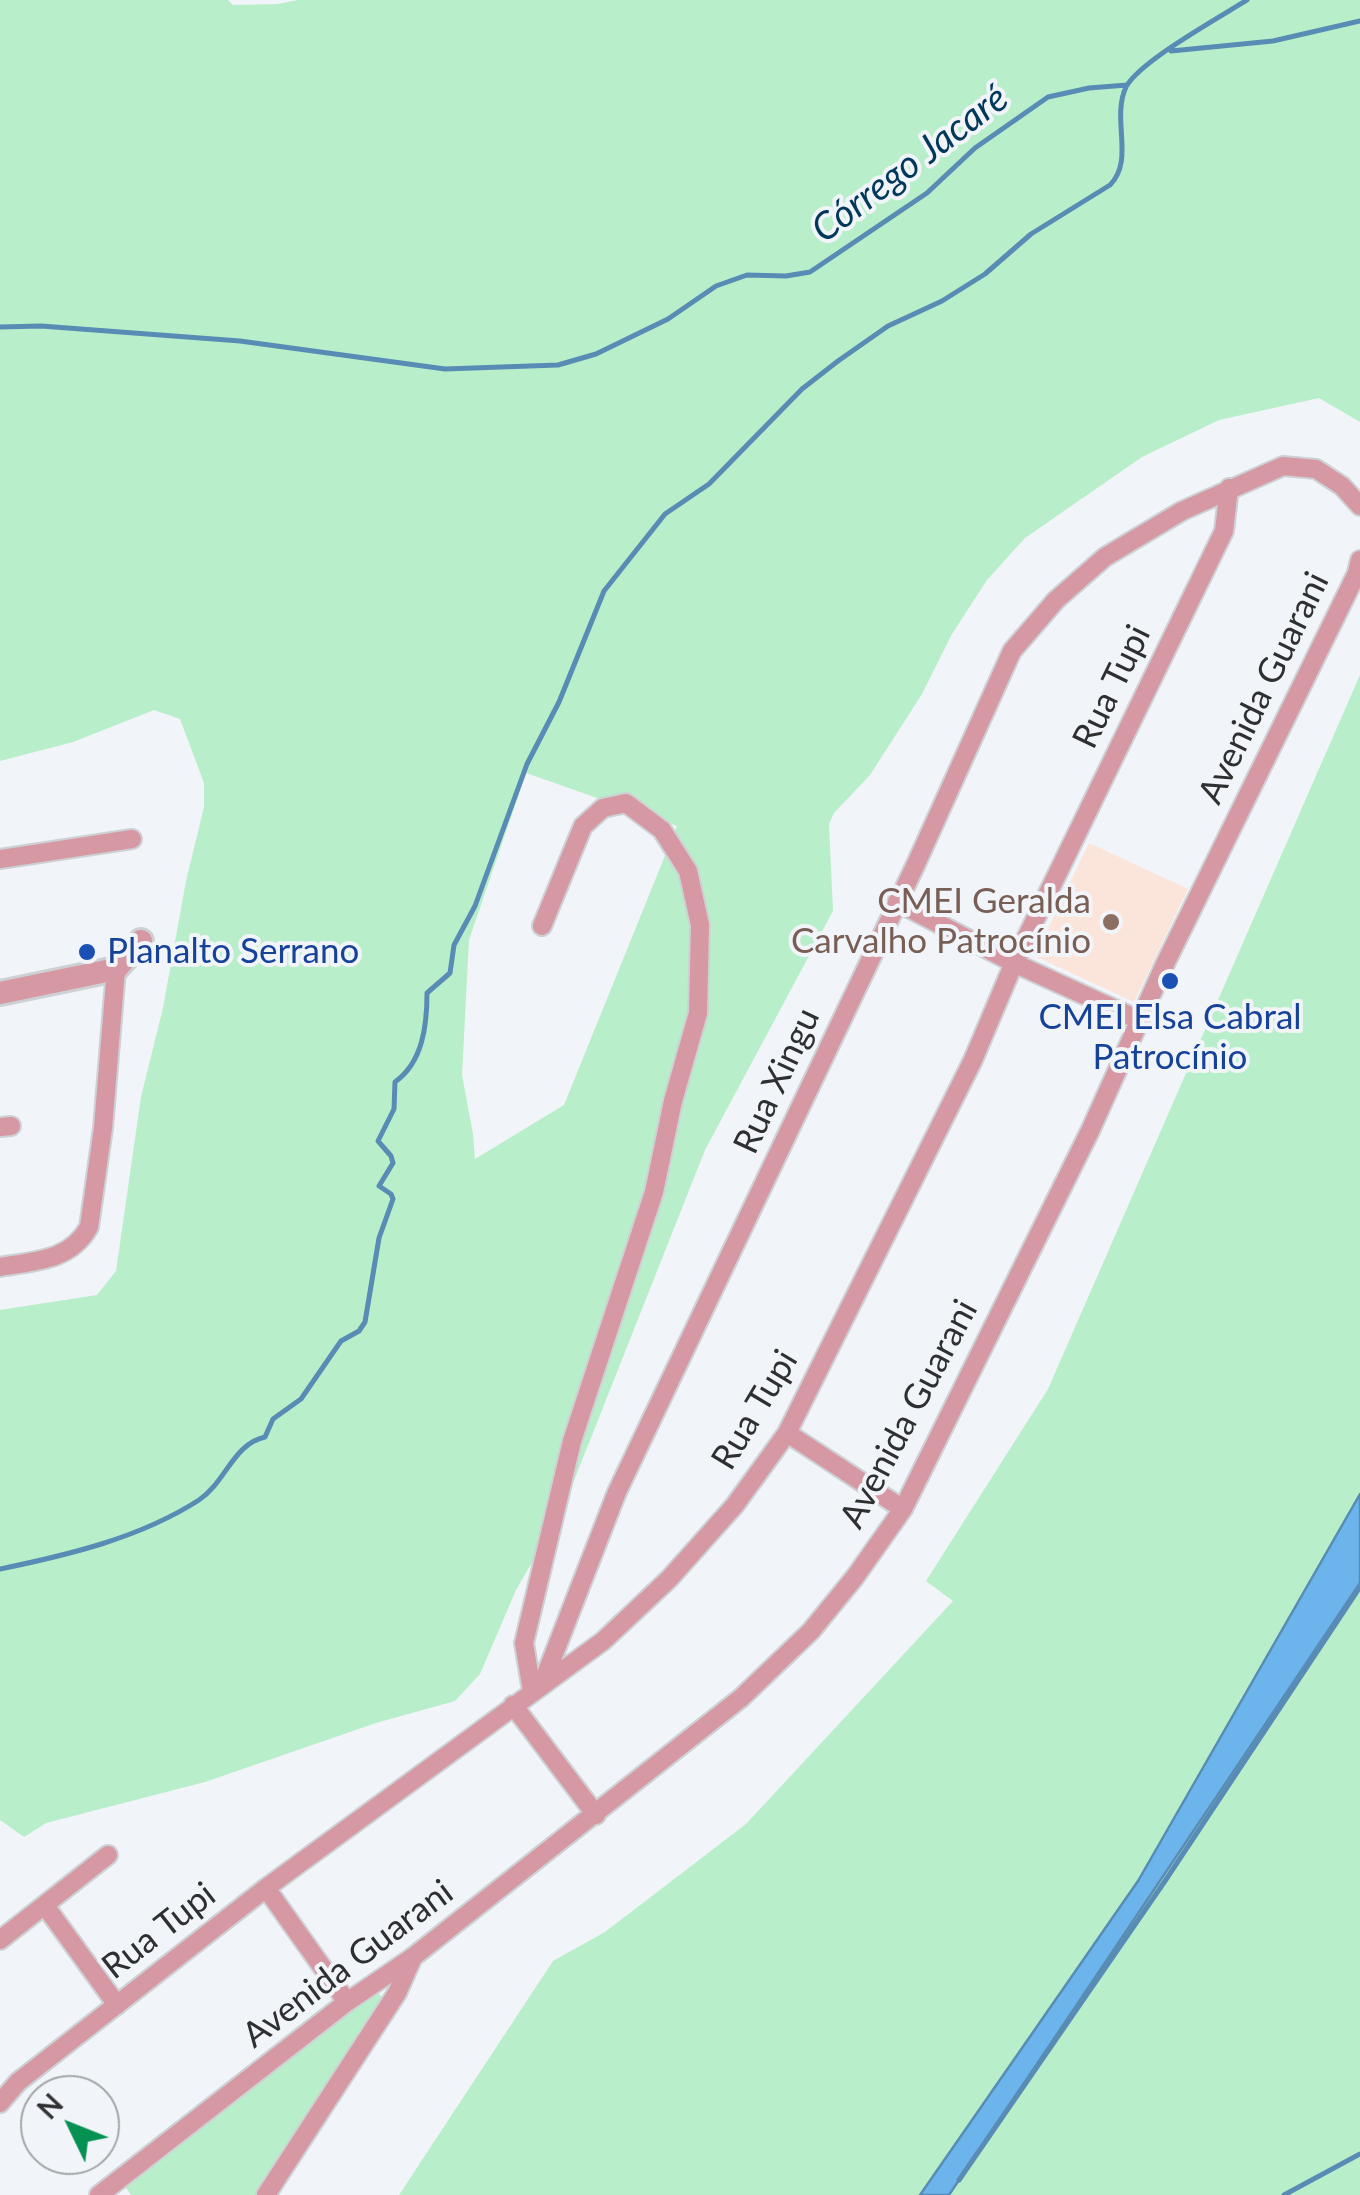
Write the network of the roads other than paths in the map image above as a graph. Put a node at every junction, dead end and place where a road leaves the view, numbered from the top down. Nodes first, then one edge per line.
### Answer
1 (1229, 488) junction
2 (1360, 506) edge
3 (1360, 560) edge
4 (132, 838) dead end
5 (0, 859) edge
6 (898, 902) junction
7 (542, 926) dead end
8 (141, 941) dead end
9 (1014, 962) junction
10 (116, 970) junction
11 (0, 993) edge
12 (1141, 1022) junction
13 (0, 1267) edge
14 (787, 1433) junction
15 (903, 1509) junction
16 (537, 1686) junction
17 (513, 1704) junction
18 (596, 1815) junction
19 (108, 1855) dead end
20 (266, 1888) junction
21 (46, 1907) junction
22 (0, 1940) edge
23 (413, 1957) junction
24 (347, 2002) junction
25 (117, 2006) junction
26 (0, 2103) edge
27 (120, 2189) edge
28 (100, 2195) edge
29 (266, 2195) edge

1 - 2 street
1 - 6 street, Rua Xingu
1 - 9 street, Rua Tupi
3 - 12 street, Avenida Guarani
4 - 5 street
6 - 9 street
6 - 16 street, Rua Xingu
7 - 16 street
8 - 10 street
9 - 12 street
9 - 14 street, Rua Tupi
10 - 11 street
10 - 13 street
12 - 15 street, Avenida Guarani
14 - 15 street
14 - 16 street, Rua Tupi
15 - 18 street, Avenida Guarani
16 - 17 street, Rua Tupi
17 - 18 street
17 - 20 street, Rua Tupi
18 - 23 street, Avenida Guarani
19 - 21 street
20 - 24 street
20 - 25 street, Rua Tupi
21 - 22 street
21 - 25 street
23 - 24 street, Avenida Guarani
23 - 29 street
24 - 27 street, Avenida Guarani
25 - 26 street, Rua Tupi
27 - 28 street, Avenida Guarani

